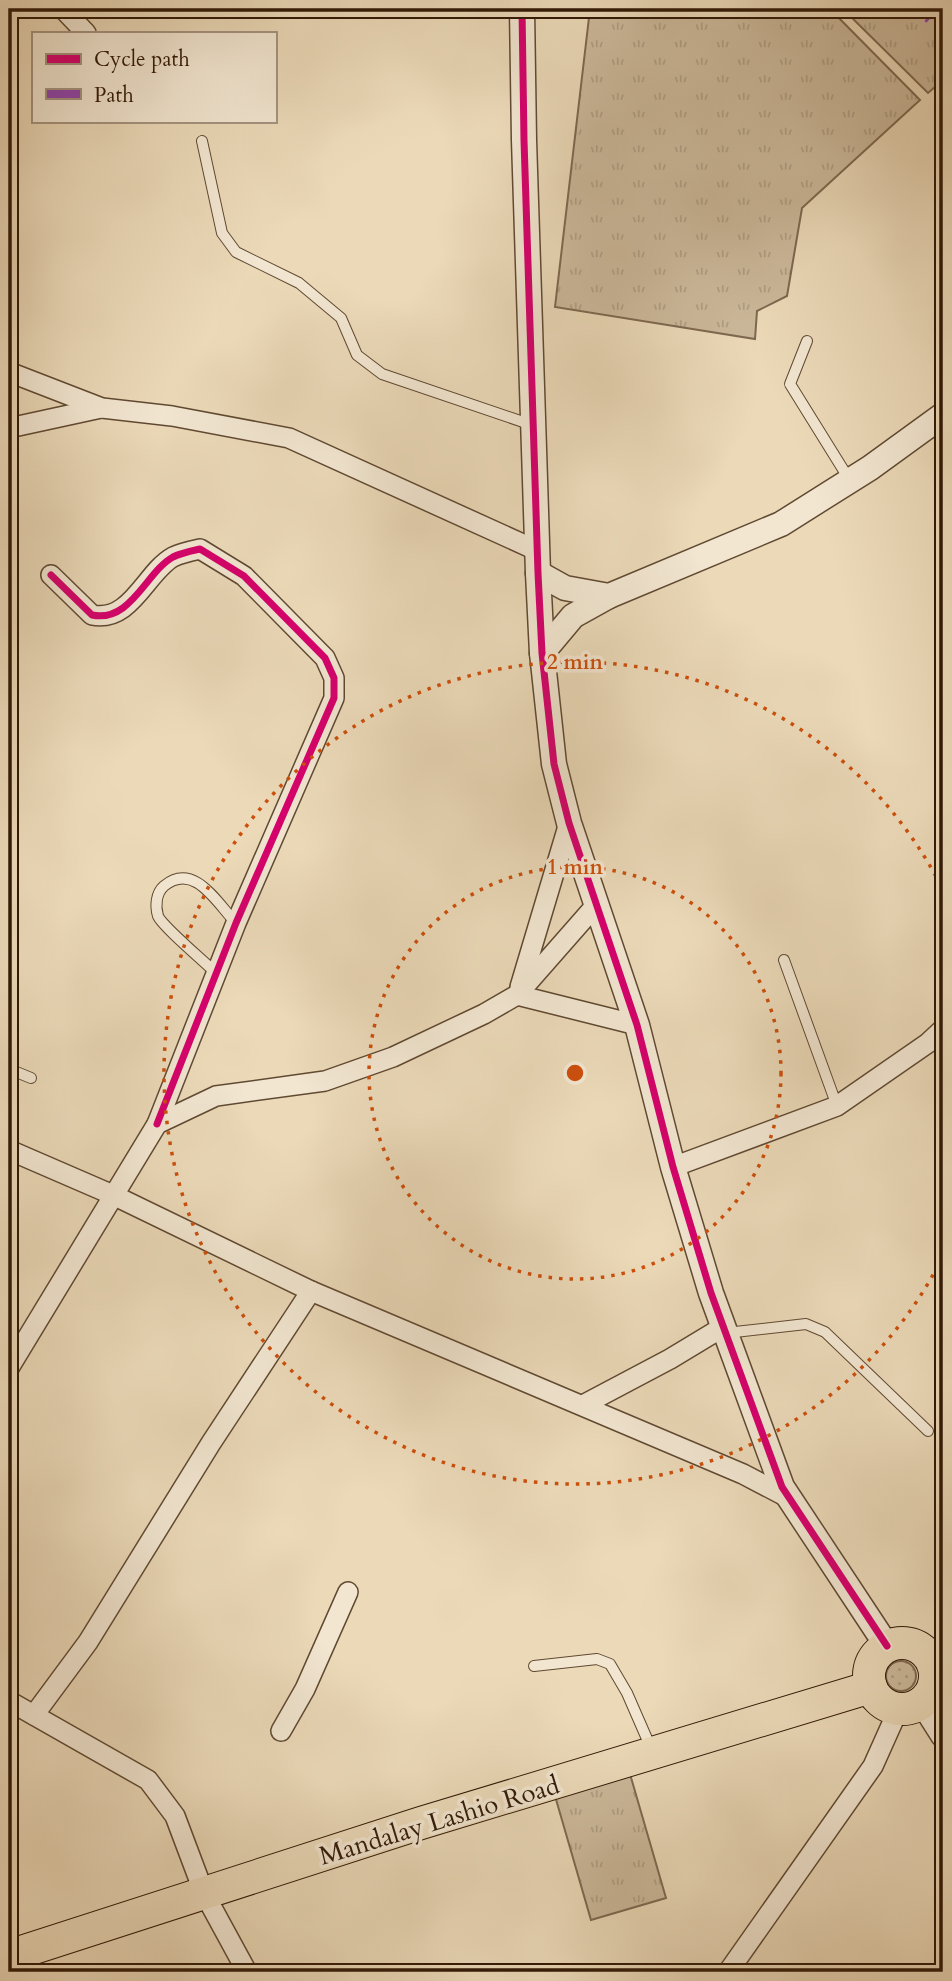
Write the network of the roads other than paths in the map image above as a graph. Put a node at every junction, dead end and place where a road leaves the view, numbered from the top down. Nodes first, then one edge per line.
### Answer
1 (63, 9) edge
2 (522, 9) edge
3 (85, 32) edge
4 (202, 141) dead end
5 (807, 341) dead end
6 (9, 372) edge
7 (102, 408) junction
8 (943, 415) edge
9 (533, 425) junction
10 (9, 428) edge
11 (849, 479) junction
12 (538, 562) junction
13 (51, 575) dead end
14 (610, 596) junction
15 (542, 653) junction
16 (569, 823) junction
17 (596, 905) junction
18 (236, 923) junction
19 (784, 960) dead end
20 (217, 974) junction
21 (517, 995) junction
22 (637, 1024) junction
23 (943, 1029) edge
24 (9, 1069) edge
25 (31, 1078) dead end
26 (837, 1106) junction
27 (157, 1124) junction
28 (9, 1150) edge
29 (673, 1167) junction
30 (113, 1195) junction
31 (310, 1291) junction
32 (724, 1330) junction
33 (9, 1368) edge
34 (583, 1405) junction
35 (928, 1432) dead end
36 (787, 1497) junction
37 (348, 1592) dead end
38 (887, 1646) junction
39 (937, 1658) edge
40 (534, 1666) dead end
41 (871, 1687) junction
42 (9, 1701) edge
43 (911, 1705) junction
44 (34, 1715) junction
45 (281, 1731) dead end
46 (943, 1735) edge
47 (653, 1754) junction
48 (204, 1893) junction
49 (9, 1956) edge
50 (247, 1972) edge
51 (728, 1972) edge

1 - 3 street
2 - 9 street
4 - 9 lane
5 - 11 lane
6 - 7 street
7 - 10 street
7 - 12 street
8 - 11 street
9 - 12 street
11 - 14 street
12 - 14 street
12 - 15 street
13 - 18 street
14 - 15 street
15 - 16 street
16 - 17 street
16 - 21 street
17 - 21 street
17 - 22 street
18 - 20 street
18 - 20 lane
19 - 26 lane
20 - 27 street
21 - 22 street
21 - 27 street
22 - 29 street
23 - 26 street
24 - 25 lane
26 - 29 street
27 - 30 street
28 - 30 street
29 - 32 street
30 - 31 street
30 - 33 street
31 - 34 street
31 - 44 street
32 - 34 street
32 - 35 lane
32 - 36 street
34 - 36 street
36 - 38 street
37 - 45 street
38 - 39 highway
38 - 41 highway
39 - 43 highway
40 - 47 lane
41 - 43 highway
41 - 47 highway, Mandalay Lashio Road
42 - 44 street
43 - 46 street
43 - 51 street
44 - 48 street
47 - 48 highway, Mandalay Lashio Road
48 - 49 highway, Mandalay Lashio Road
48 - 50 street

